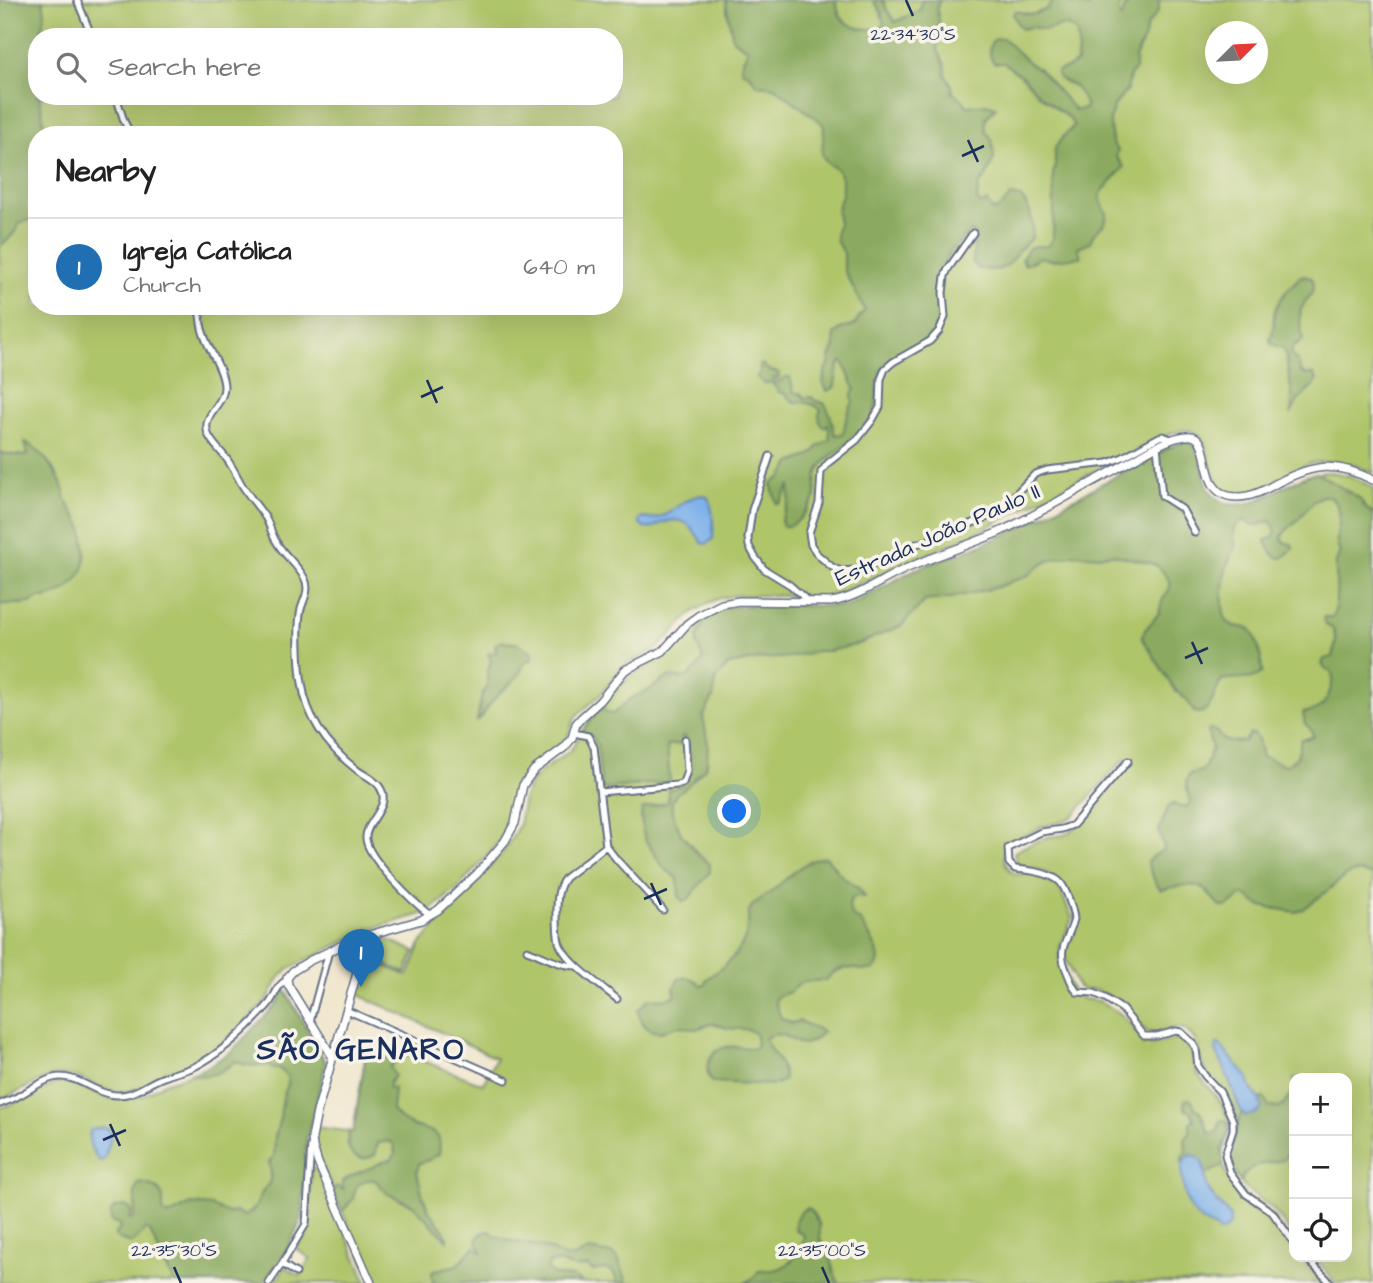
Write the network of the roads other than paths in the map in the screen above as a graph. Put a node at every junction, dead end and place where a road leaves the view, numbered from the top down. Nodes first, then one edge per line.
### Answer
1 (77, 0) edge
2 (88, 28) edge
3 (119, 105) edge
4 (126, 126) edge
5 (973, 233) dead end
6 (200, 315) edge
7 (1171, 439) junction
8 (1157, 446) junction
9 (770, 456) dead end
10 (1373, 480) edge
11 (1195, 533) dead end
12 (809, 601) junction
13 (573, 733) junction
14 (685, 739) dead end
15 (1128, 761) dead end
16 (600, 792) junction
17 (606, 846) junction
18 (663, 910) dead end
19 (430, 915) junction
20 (368, 935) junction
21 (527, 950) dead end
22 (329, 951) junction
23 (578, 966) junction
24 (286, 980) junction
25 (617, 999) dead end
26 (346, 1010) junction
27 (310, 1021) junction
28 (332, 1056) junction
29 (506, 1080) dead end
30 (0, 1104) edge
31 (312, 1138) junction
32 (1289, 1236) edge
33 (1310, 1262) edge
34 (282, 1264) junction
35 (296, 1273) dead end
36 (269, 1283) edge
37 (370, 1283) edge
38 (1331, 1283) edge

1 - 2 street
3 - 4 street
5 - 7 street
6 - 19 street
7 - 8 street, Estrada João Paulo II
7 - 10 street
8 - 11 street
8 - 12 street, Estrada João Paulo II
9 - 12 street
12 - 13 street, Estrada João Paulo II
13 - 16 street
13 - 19 street, Estrada João Paulo II
14 - 16 street
15 - 32 street
16 - 17 street
17 - 18 street
17 - 23 street
19 - 20 street, Estrada João Paulo II
20 - 22 street, Estrada João Paulo II
20 - 26 street
21 - 23 street
22 - 24 street, Estrada João Paulo II
22 - 27 street
23 - 25 street
24 - 27 street
24 - 30 street, Estrada João Paulo II
26 - 28 street
26 - 29 street
27 - 28 street
28 - 31 street
31 - 34 street
31 - 37 street
33 - 38 street
34 - 35 street
34 - 36 street

